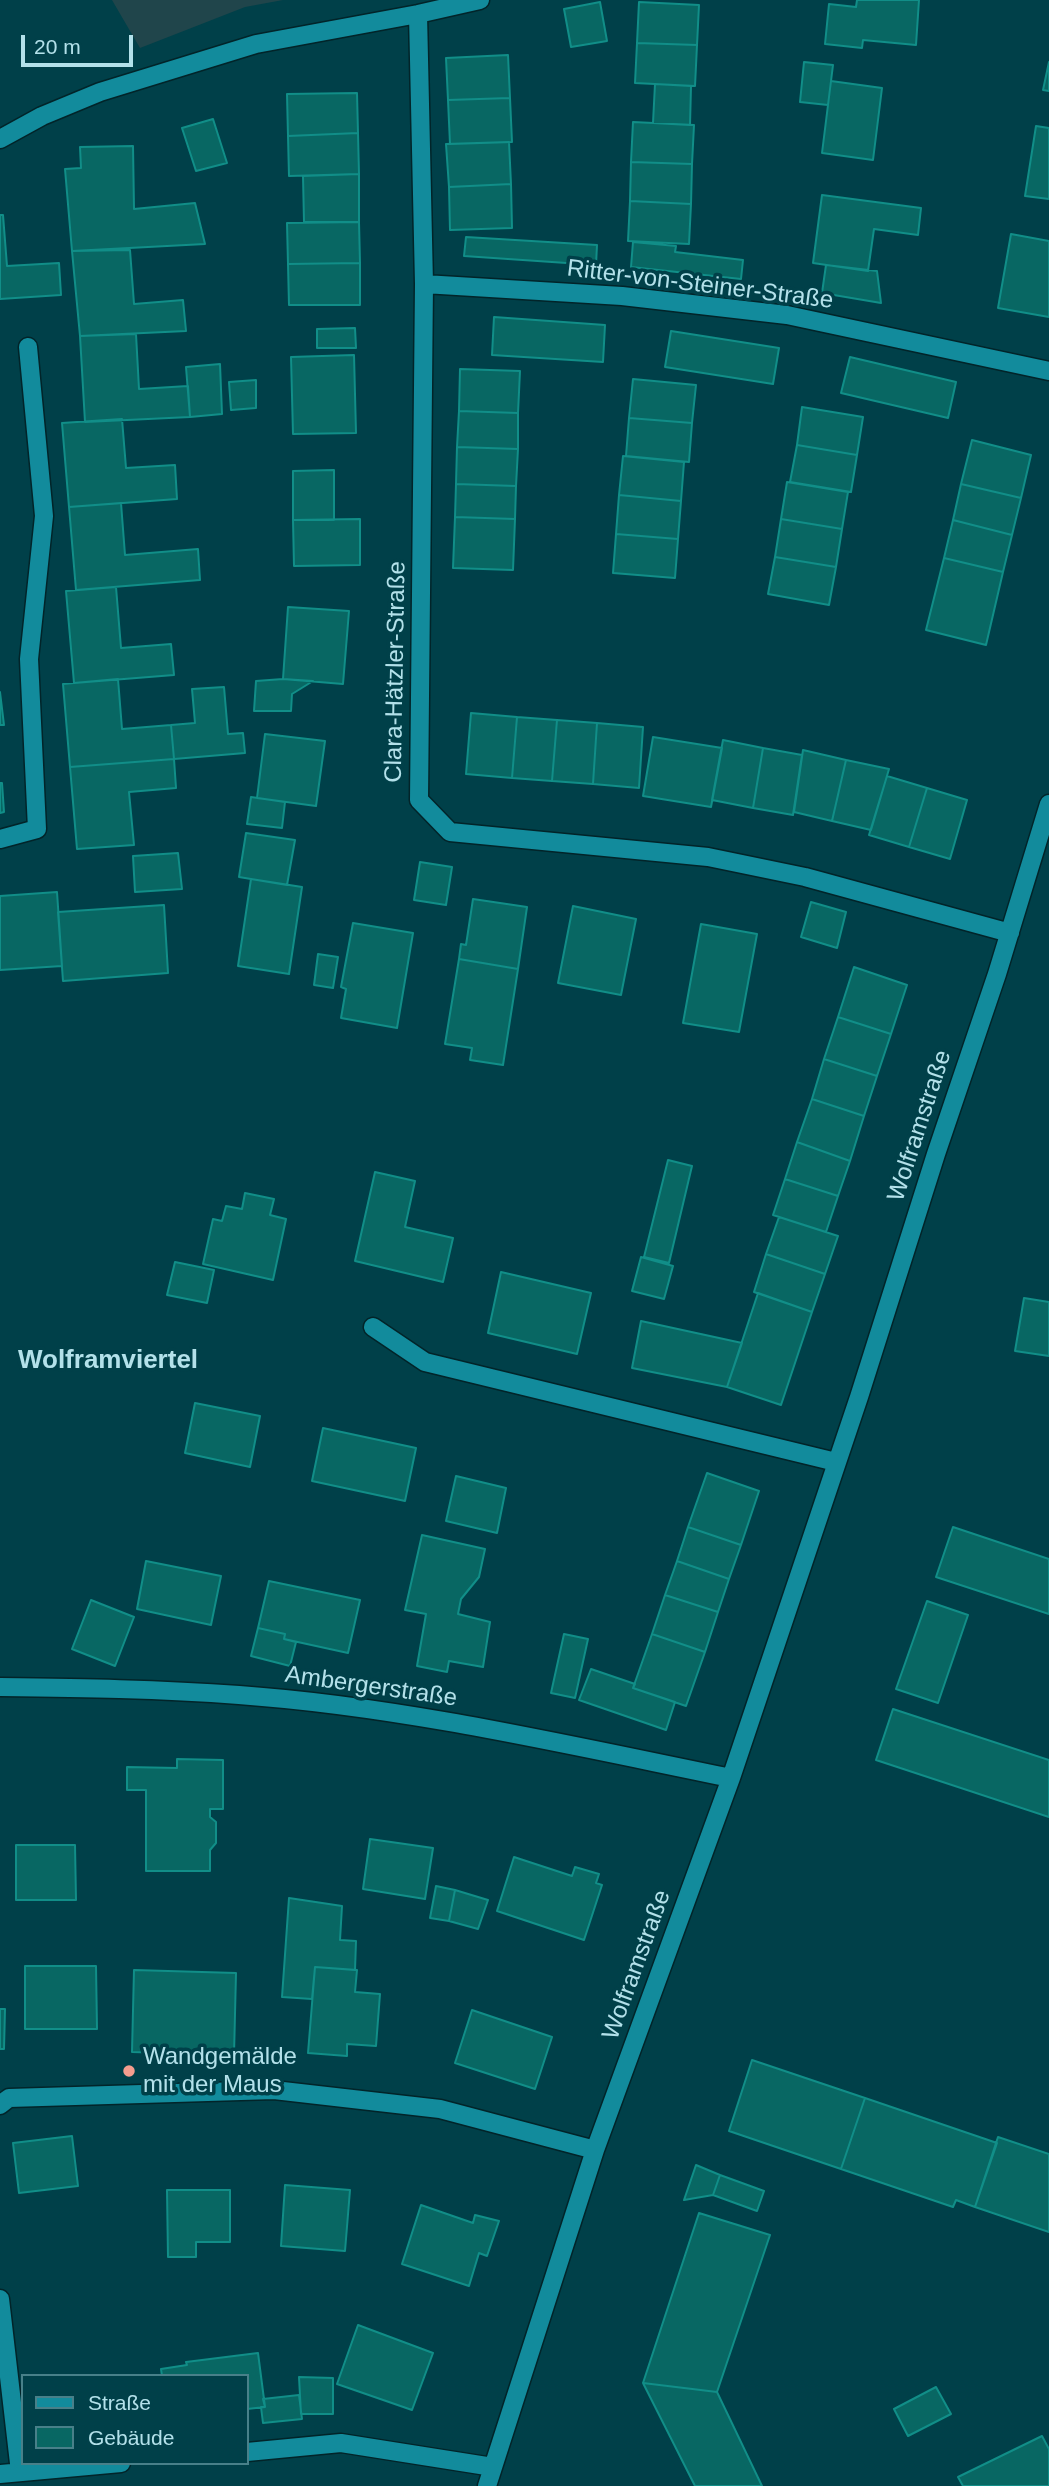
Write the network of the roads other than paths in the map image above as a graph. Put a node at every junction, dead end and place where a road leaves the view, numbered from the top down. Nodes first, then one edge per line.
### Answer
1 (480, 0) edge
2 (418, 14) junction
3 (0, 139) edge
4 (424, 284) junction
5 (28, 347) dead end
6 (1049, 371) edge
7 (1049, 804) edge
8 (0, 839) edge
9 (1010, 933) junction
10 (373, 1327) dead end
11 (836, 1462) junction
12 (0, 1687) edge
13 (731, 1778) junction
14 (0, 2105) edge
15 (595, 2150) junction
16 (0, 2299) edge
17 (248, 2452) edge
18 (99, 2465) edge
19 (493, 2467) junction
20 (20, 2472) junction
21 (0, 2474) edge
22 (487, 2486) edge

1 - 2 street
2 - 3 street
2 - 4 street, Clara-Hätzler-Straße
4 - 6 street, Ritter-von-Steiner-Straße
4 - 9 street, Clara-Hätzler-Straße
5 - 8 street
7 - 9 street, Wolframstraße
9 - 11 street, Wolframstraße
10 - 11 street
11 - 13 street, Wolframstraße
12 - 13 street, Ambergerstraße
13 - 15 street, Wolframstraße
14 - 15 street
15 - 19 street, Wolframstraße
16 - 20 street
17 - 19 street
18 - 20 street
19 - 22 street, Wolframstraße
20 - 21 street

